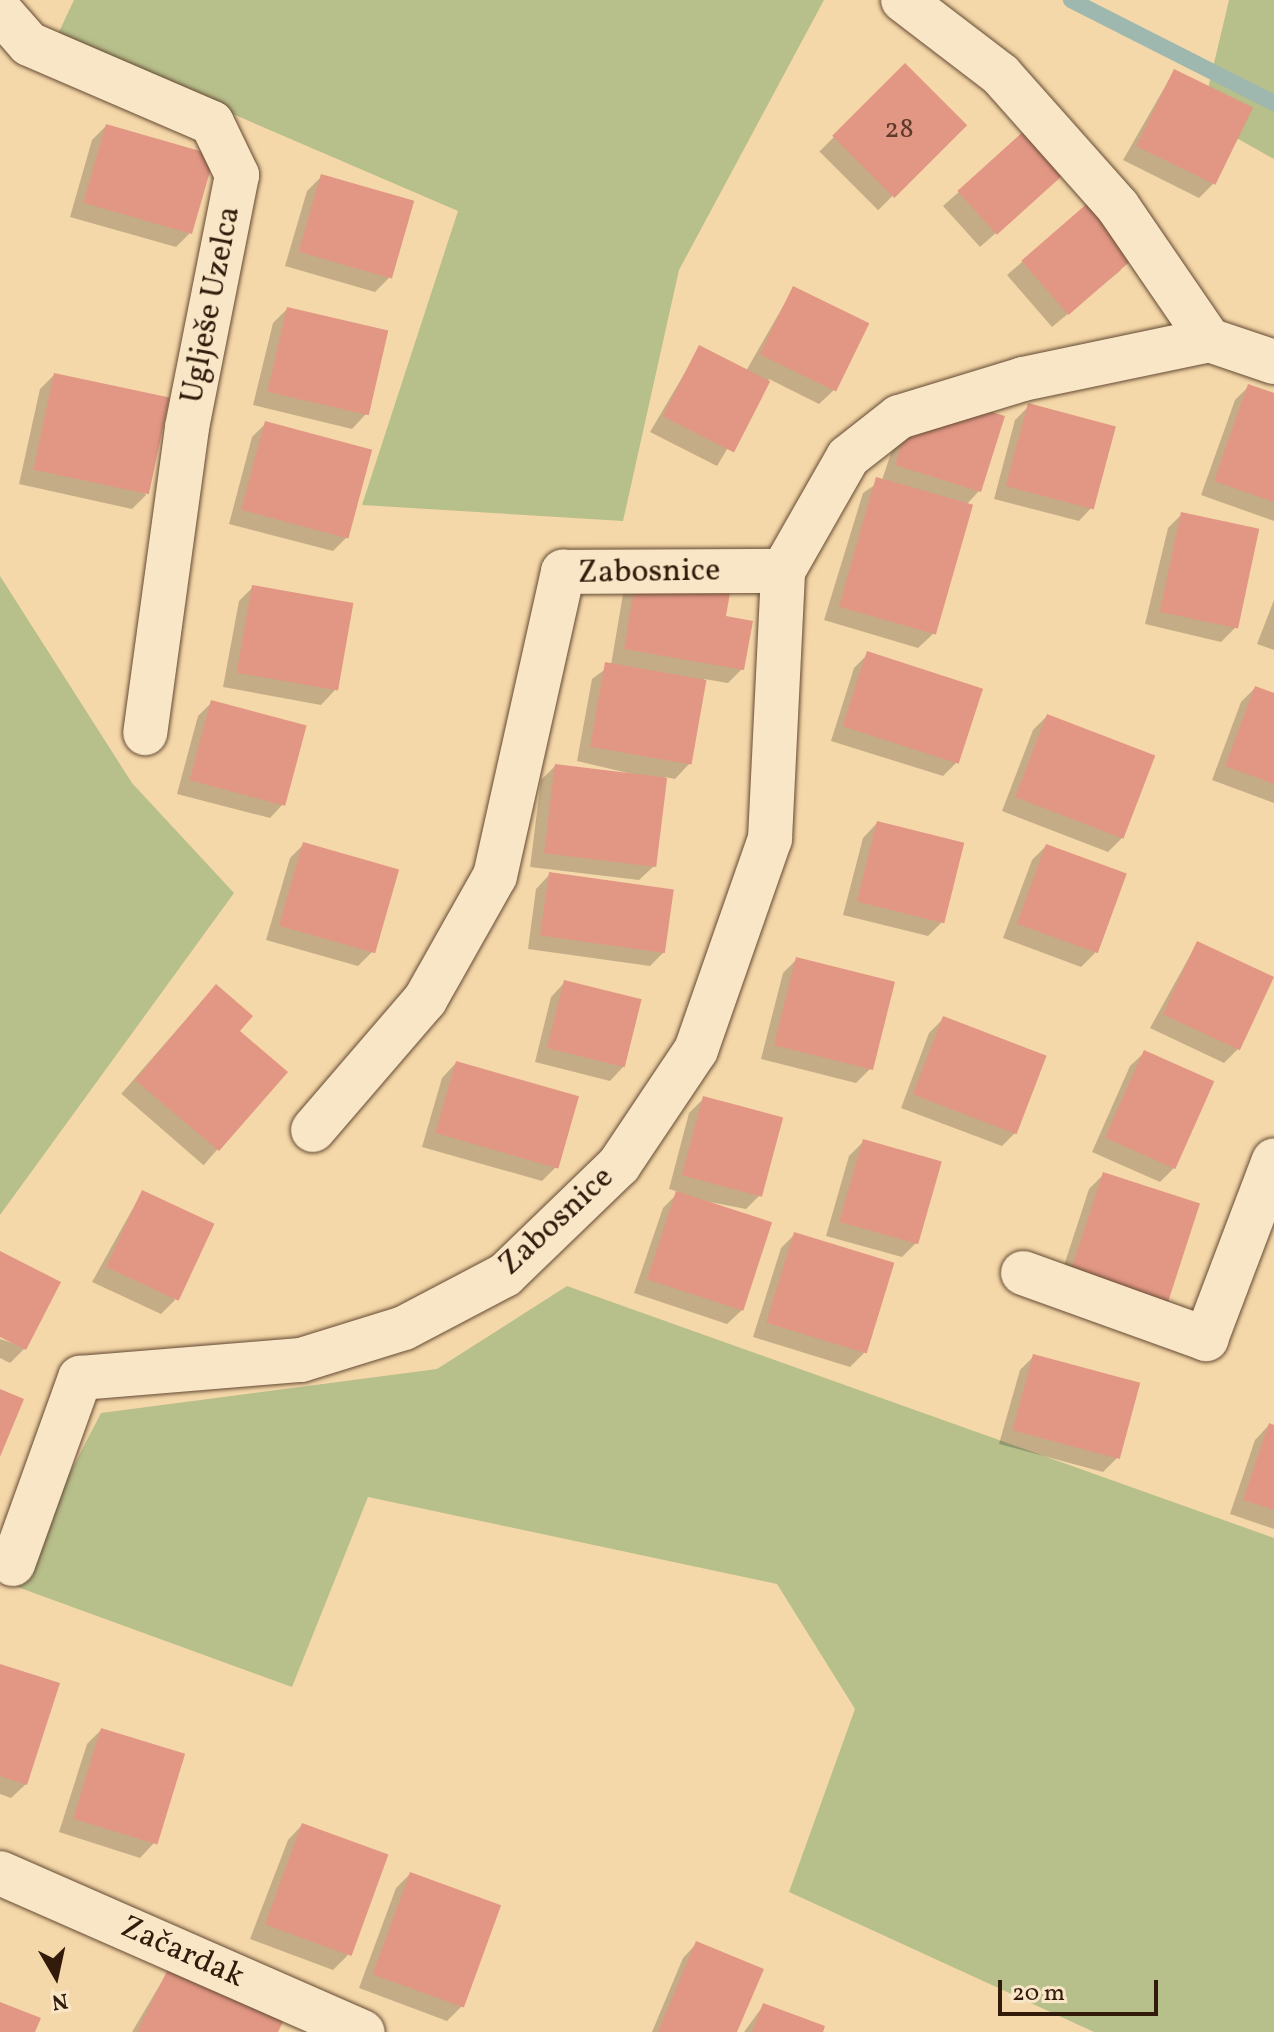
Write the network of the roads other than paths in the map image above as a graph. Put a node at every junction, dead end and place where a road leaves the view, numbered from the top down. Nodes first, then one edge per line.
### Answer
1 (903, 0) edge
2 (0, 11) edge
3 (1209, 340) junction
4 (1274, 362) edge
5 (783, 571) junction
6 (145, 733) dead end
7 (313, 1130) dead end
8 (1274, 1160) edge
9 (1023, 1273) dead end
10 (13, 1564) dead end
11 (0, 1873) edge
12 (363, 2032) edge

1 - 3 street
2 - 6 street, Uglješe Uzelca
3 - 4 street
3 - 5 street, Zabosnice
5 - 7 street, Zabosnice
5 - 10 street, Zabosnice
8 - 9 street
11 - 12 street, Začardak

